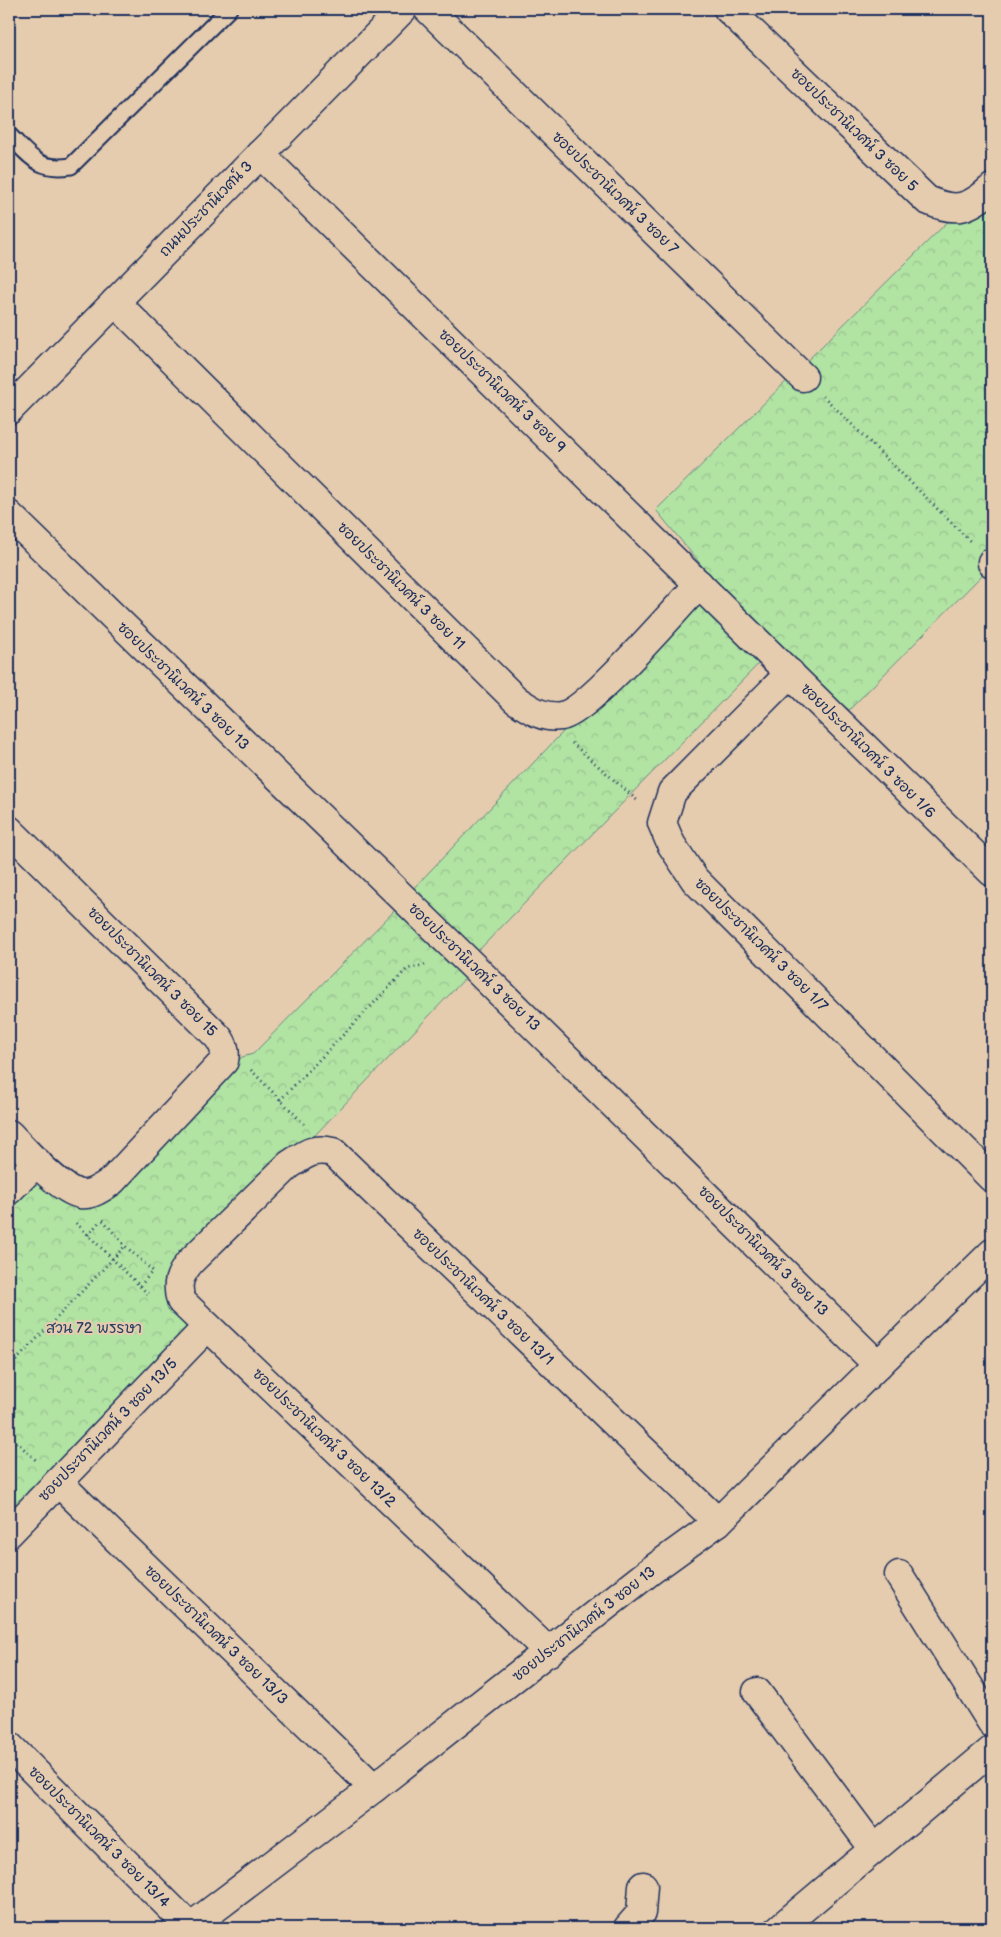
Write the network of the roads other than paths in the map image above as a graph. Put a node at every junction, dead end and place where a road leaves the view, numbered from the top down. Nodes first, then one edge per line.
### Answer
1 (229, 9) edge
2 (402, 9) edge
3 (428, 9) edge
4 (728, 9) edge
5 (9, 135) edge
6 (260, 154) junction
7 (992, 188) edge
8 (114, 302) junction
9 (803, 376) road end
10 (9, 410) edge
11 (9, 515) edge
12 (699, 584) junction
13 (744, 629) joint
14 (790, 673) junction
15 (9, 830) edge
16 (992, 872) edge
17 (9, 1134) edge
18 (37, 1162) junction
19 (992, 1178) edge
20 (9, 1190) edge
21 (240, 1213) joint
22 (992, 1253) edge
23 (207, 1327) junction
24 (878, 1365) junction
25 (58, 1482) junction
26 (718, 1522) junction
27 (9, 1533) edge
28 (899, 1575) dead end
29 (549, 1652) junction
30 (757, 1692) dead end
31 (992, 1723) edge
32 (9, 1746) edge
33 (992, 1750) edge
34 (374, 1788) junction
35 (874, 1849) junction
36 (643, 1886) dead end
37 (786, 1926) edge
38 (189, 1928) edge
39 (630, 1928) edge

1 - 5 lane
2 - 6 street, ถนนประชานิเวศน์ 3
3 - 9 street, ซอยประชานิเวศน์ 3 ซอย 7
4 - 7 street, ซอยประชานิเวศน์ 3 ซอย 5
6 - 8 street, ถนนประชานิเวศน์ 3
6 - 12 street, ซอยประชานิเวศน์ 3 ซอย 9
8 - 10 street, ถนนประชานิเวศน์ 3
8 - 12 street, ซอยประชานิเวศน์ 3 ซอย 11
11 - 24 street, ซอยประชานิเวศน์ 3 ซอย 13
12 - 13 street, ซอยประชานิเวศน์ 3 ซอย 9
13 - 14 street, ซอยประชานิเวศน์ 3 ซอย 1/6
14 - 16 street, ซอยประชานิเวศน์ 3 ซอย 1/6
14 - 19 street, ซอยประชานิเวศน์ 3 ซอย 1/7
15 - 18 street, ซอยประชานิเวศน์ 3 ซอย 15
17 - 18 street, ซอยประชานิเวศน์ 3 ซอย 15
18 - 20 street
21 - 23 street, ซอยประชานิเวศน์ 3 ซอย 13/2
21 - 26 street, ซอยประชานิเวศน์ 3 ซอย 13/1
22 - 24 street
23 - 25 street, ซอยประชานิเวศน์ 3 ซอย 13/5
23 - 29 street, ซอยประชานิเวศน์ 3 ซอย 13/2
24 - 26 street, ซอยประชานิเวศน์ 3 ซอย 13
25 - 27 street, ซอยประชานิเวศน์ 3 ซอย 13/5
25 - 34 street, ซอยประชานิเวศน์ 3 ซอย 13/3
26 - 29 street, ซอยประชานิเวศน์ 3 ซอย 13
28 - 31 street
29 - 34 street, ซอยประชานิเวศน์ 3 ซอย 13
30 - 35 street
32 - 38 street, ซอยประชานิเวศน์ 3 ซอย 13/4
33 - 35 street
34 - 38 street, ซอยประชานิเวศน์ 3 ซอย 13
35 - 37 street
36 - 39 street

